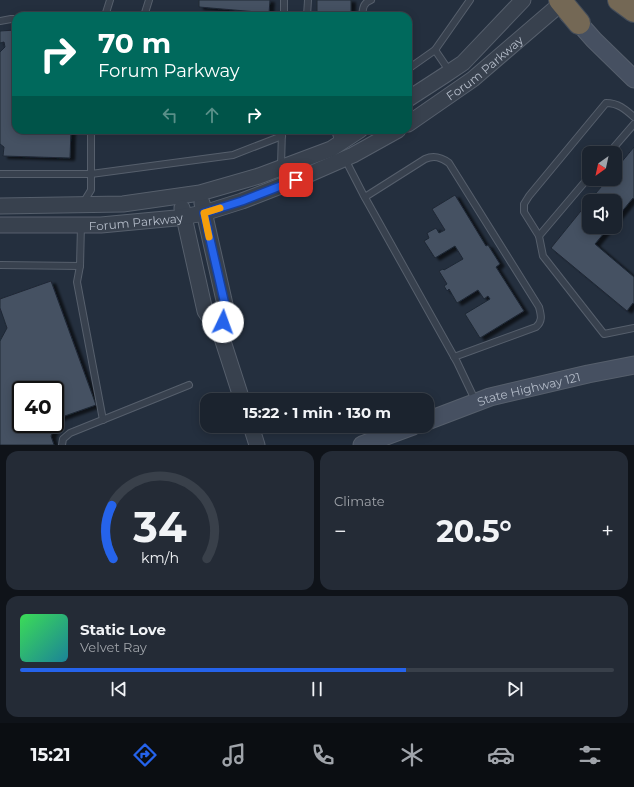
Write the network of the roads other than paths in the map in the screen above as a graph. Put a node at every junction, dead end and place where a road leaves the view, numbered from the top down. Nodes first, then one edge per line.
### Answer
1 (110, 0) edge
2 (149, 0) edge
3 (284, 0) edge
4 (308, 0) edge
5 (371, 0) edge
6 (470, 0) edge
7 (522, 0) edge
8 (618, 0) edge
9 (556, 2) edge
10 (634, 11) edge
11 (106, 12) edge
12 (145, 12) edge
13 (284, 12) edge
14 (307, 12) edge
15 (362, 12) edge
16 (12, 19) edge
17 (0, 20) edge
18 (579, 23) joint
19 (435, 50) junction
20 (412, 66) edge
21 (450, 72) junction
22 (634, 79) edge
23 (461, 87) junction
24 (412, 96) edge
25 (634, 117) edge
26 (412, 121) edge
27 (634, 124) edge
28 (91, 134) edge
29 (280, 134) edge
30 (282, 134) edge
31 (347, 134) edge
32 (391, 134) edge
33 (337, 137) edge
34 (616, 146) edge
35 (345, 159) junction
36 (281, 167) junction
37 (0, 174) edge
38 (91, 174) junction
39 (286, 184) junction
40 (582, 185) edge
41 (200, 192) junction
42 (180, 196) junction
43 (365, 197) junction
44 (82, 205) junction
45 (0, 206) edge
46 (204, 213) junction
47 (184, 216) junction
48 (0, 225) edge
49 (81, 225) junction
50 (539, 236) junction
51 (0, 265) edge
52 (80, 266) junction
53 (634, 328) edge
54 (221, 335) junction
55 (454, 357) junction
56 (634, 365) edge
57 (189, 385) dead end
58 (240, 393) edge
59 (476, 403) junction
60 (434, 418) edge
61 (103, 420) junction
62 (253, 433) edge
63 (394, 433) edge
64 (62, 445) edge
65 (257, 445) edge
66 (362, 445) edge

1 - 11 lane
2 - 12 lane
3 - 13 lane
4 - 14 lane
5 - 15 lane
6 - 19 lane
7 - 21 street, Forum Parkway
8 - 10 highway
9 - 18 highway
9 - 23 street, Forum Parkway
16 - 17 lane
18 - 22 main road
19 - 20 lane
19 - 21 lane
21 - 23 street
21 - 24 street, Forum Parkway
23 - 26 street, Forum Parkway
25 - 50 lane
27 - 34 lane
28 - 38 lane
29 - 38 lane
30 - 36 lane
31 - 33 street, Forum Parkway
32 - 35 street, Forum Parkway
33 - 36 street, Forum Parkway
35 - 39 street, Forum Parkway
35 - 43 lane
36 - 39 street
36 - 41 street, Forum Parkway
37 - 38 lane
38 - 44 lane
39 - 46 street, Forum Parkway
40 - 50 lane
41 - 42 street, Forum Parkway
41 - 46 street
42 - 44 street, Forum Parkway
42 - 47 street
43 - 55 lane
43 - 55 lane
44 - 45 street, Forum Parkway
44 - 49 street
46 - 47 street, Forum Parkway
46 - 54 street
47 - 49 street, Forum Parkway
47 - 54 street
48 - 49 street, Forum Parkway
49 - 52 lane
50 - 53 lane
51 - 52 lane
52 - 61 lane
54 - 58 street
55 - 59 lane
56 - 59 main road, State Highway 121
57 - 61 lane
59 - 60 main road, State Highway 121
61 - 64 lane
62 - 65 street
63 - 66 main road

